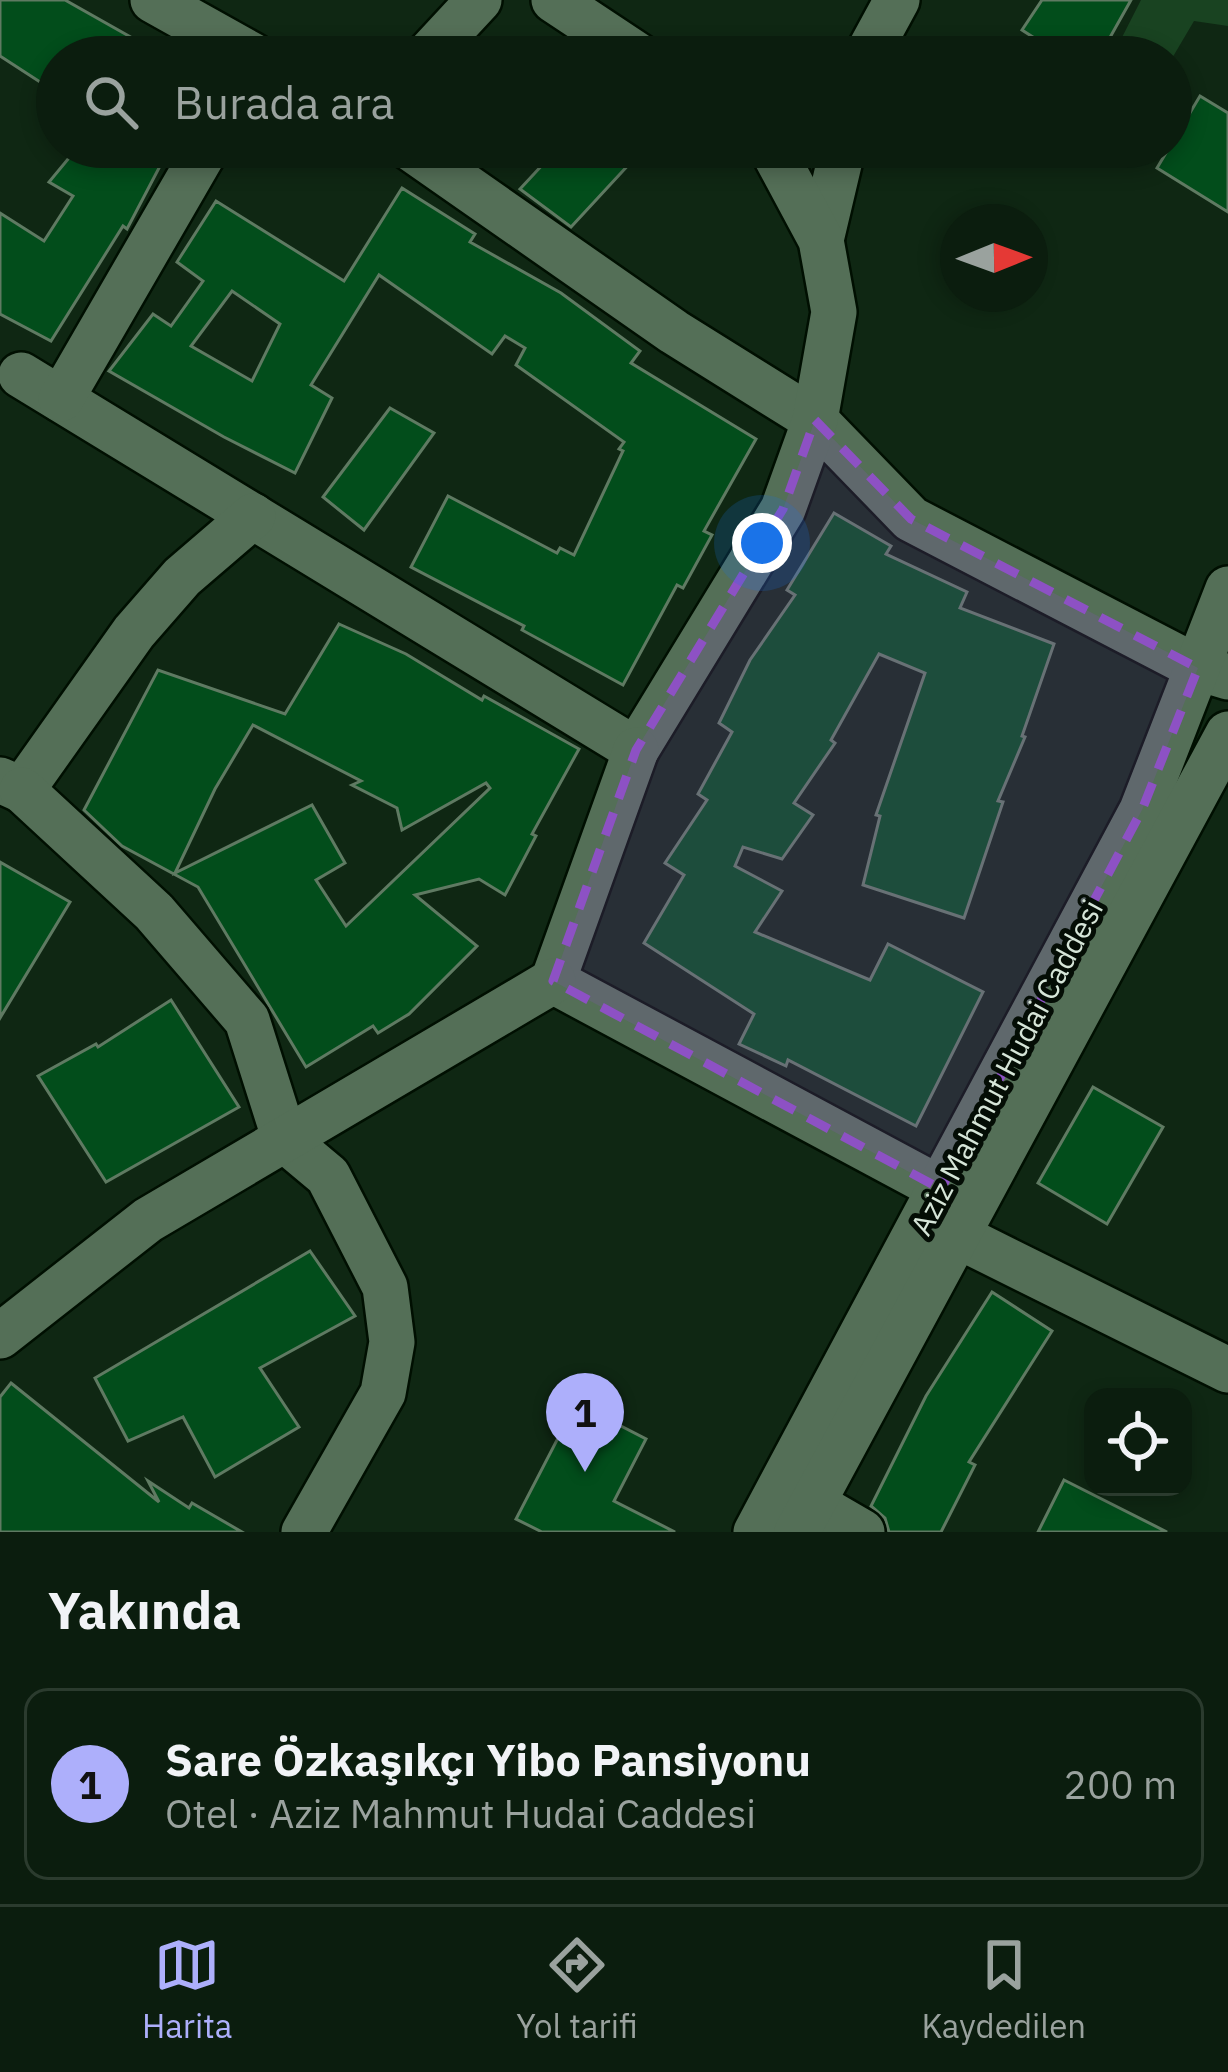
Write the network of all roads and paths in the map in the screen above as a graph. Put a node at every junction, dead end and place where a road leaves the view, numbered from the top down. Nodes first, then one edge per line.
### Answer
1 (153, 0) edge
2 (479, 0) edge
3 (554, 0) edge
4 (897, 0) edge
5 (217, 36) edge
6 (445, 36) edge
7 (608, 36) edge
8 (877, 36) edge
9 (195, 168) edge
10 (439, 168) edge
11 (783, 168) edge
12 (838, 168) edge
13 (821, 240) junction
14 (7, 380) edge
15 (61, 399) junction
16 (815, 420) junction
17 (253, 516) junction
18 (1228, 589) edge
19 (1213, 673) edge
20 (1228, 734) edge
21 (636, 750) junction
22 (11, 785) edge
23 (553, 981) junction
24 (285, 1140) junction
25 (941, 1190) junction
26 (958, 1236) junction
27 (0, 1336) edge
28 (1228, 1370) edge
29 (805, 1518) edge
30 (304, 1532) edge
31 (756, 1532) edge
32 (862, 1532) edge

1 - 5 street
2 - 6 street
3 - 7 street
4 - 8 street
9 - 15 street
10 - 16 street
11 - 13 street
12 - 13 street
13 - 16 street
14 - 15 street
15 - 17 street
16 - 19 street
16 - 21 street
17 - 21 street
17 - 22 street
18 - 19 street, Aziz Mahmut Hudai Caddesi
19 - 25 street, Aziz Mahmut Hudai Caddesi
20 - 26 street, Aziz Mahmut Hudai Caddesi
21 - 23 street
22 - 24 street
23 - 24 street
23 - 25 street
24 - 27 street
24 - 30 street
25 - 31 street, Aziz Mahmut Hudai Caddesi
26 - 28 street
26 - 29 street, Aziz Mahmut Hudai Caddesi
29 - 32 street

